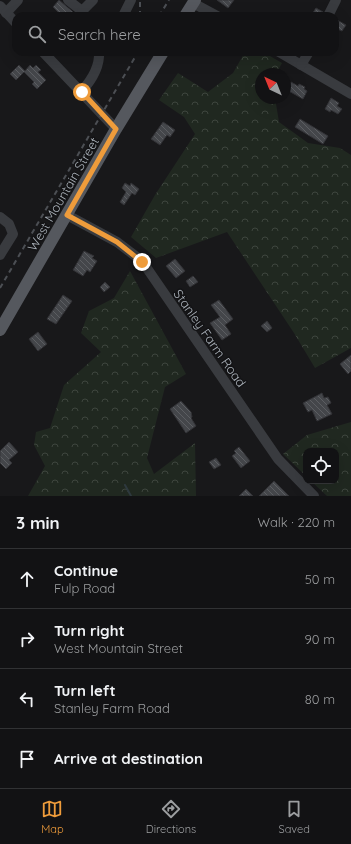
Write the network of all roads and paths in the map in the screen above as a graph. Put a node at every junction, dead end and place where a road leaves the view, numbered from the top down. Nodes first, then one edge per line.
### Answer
1 (18, 0) edge
2 (68, 0) edge
3 (93, 0) edge
4 (131, 0) edge
5 (336, 0) edge
6 (194, 1) edge
7 (3, 10) edge
8 (82, 12) edge
9 (85, 12) edge
10 (125, 12) edge
11 (187, 12) edge
12 (211, 12) edge
13 (330, 12) edge
14 (12, 19) edge
15 (47, 56) edge
16 (101, 56) edge
17 (161, 56) edge
18 (286, 56) edge
19 (307, 56) edge
20 (301, 65) junction
21 (82, 92) junction
22 (351, 94) edge
23 (116, 129) junction
24 (67, 215) junction
25 (0, 217) edge
26 (0, 255) edge
27 (0, 330) edge
28 (314, 496) edge

1 - 7 street
2 - 8 street
3 - 9 street
4 - 10 street
5 - 13 street
6 - 11 main road
6 - 12 street
7 - 14 street
15 - 21 street
16 - 21 street
17 - 23 main road, West Mountain Street
18 - 20 street
19 - 20 street
20 - 22 street
21 - 23 street
23 - 24 main road, West Mountain Street
24 - 27 main road, West Mountain Street
24 - 28 street, Stanley Farm Road
25 - 26 street

